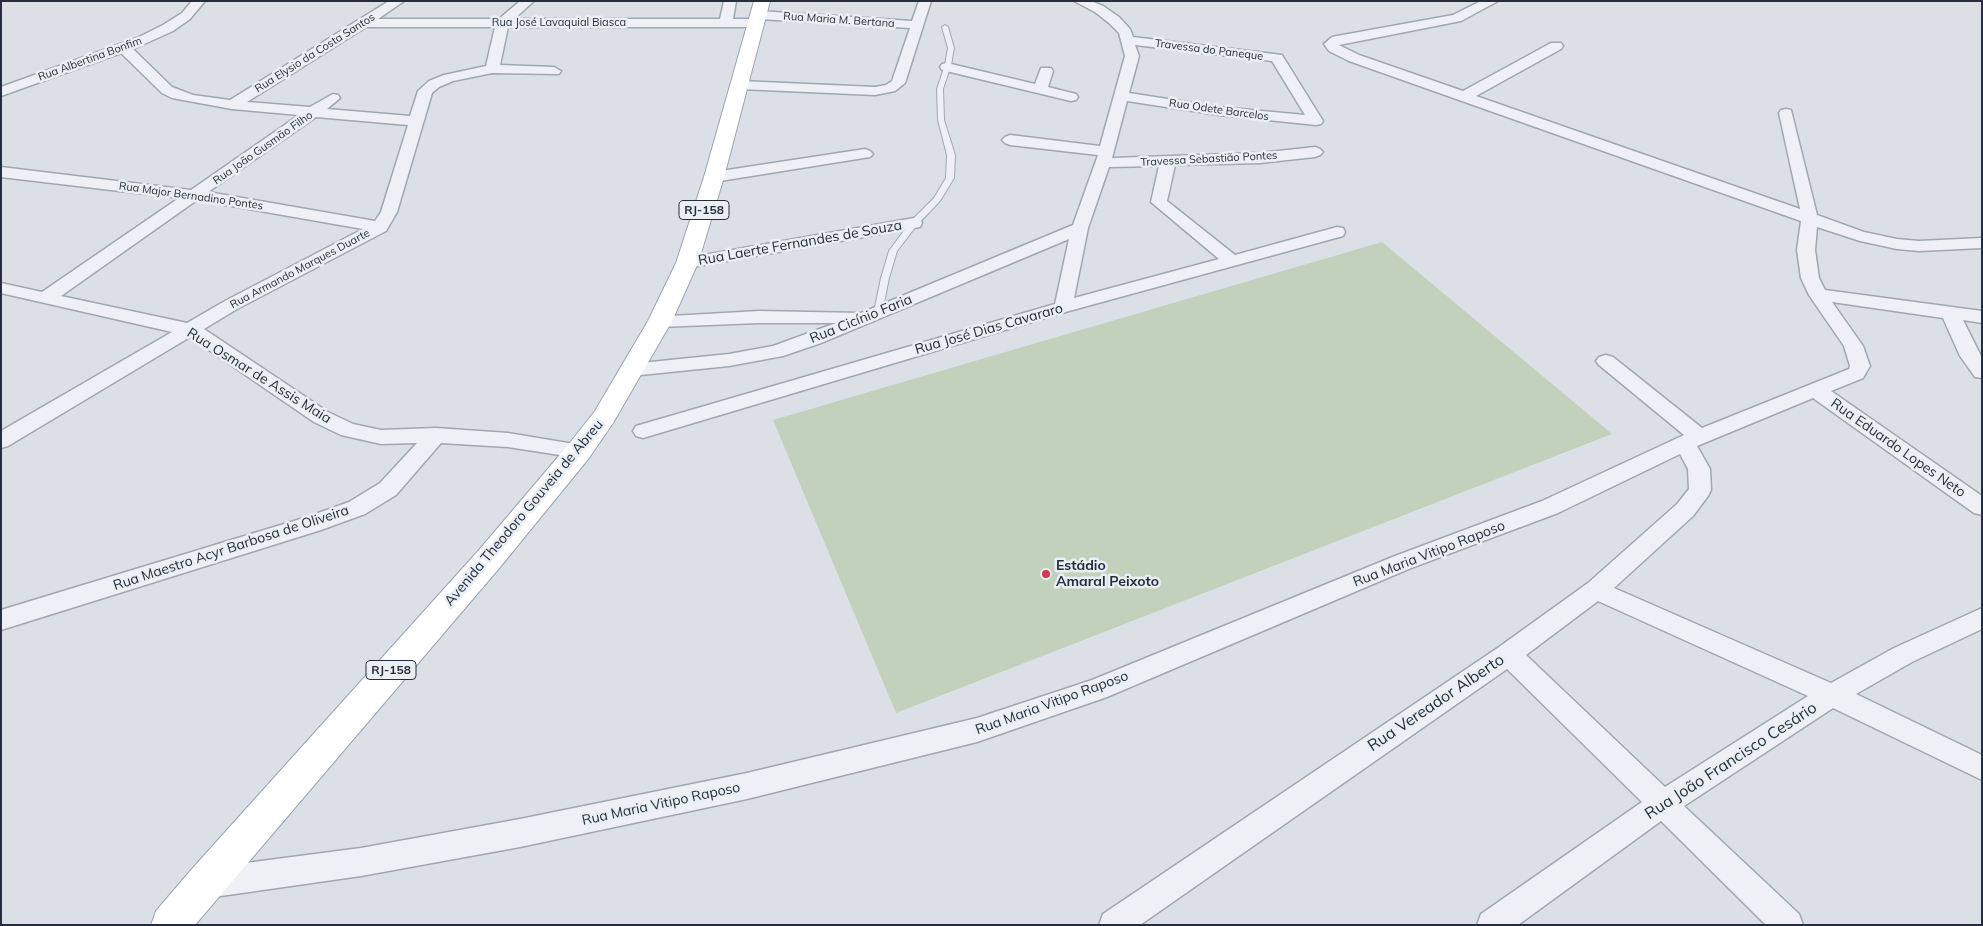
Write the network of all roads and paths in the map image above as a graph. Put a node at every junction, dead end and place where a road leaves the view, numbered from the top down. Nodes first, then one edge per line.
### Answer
1 (199, 1) edge
2 (398, 1) edge
3 (528, 1) edge
4 (730, 1) edge
5 (924, 1) edge
6 (1080, 1) edge
7 (1492, 1) edge
8 (759, 13) edge
9 (726, 22) junction
10 (362, 24) junction
11 (502, 24) junction
12 (918, 25) junction
13 (945, 27) dead end
14 (1127, 40) junction
15 (1556, 46) dead end
16 (125, 49) junction
17 (947, 67) junction
18 (492, 69) junction
19 (554, 71) dead end
20 (1046, 71) dead end
21 (740, 85) junction
22 (1040, 89) junction
23 (1, 92) edge
24 (1123, 96) junction
25 (1465, 96) junction
26 (1071, 97) dead end
27 (333, 98) dead end
28 (232, 106) junction
29 (315, 112) junction
30 (1786, 113) dead end
31 (415, 121) junction
32 (1316, 121) joint
33 (1010, 140) dead end
34 (1315, 152) dead end
35 (865, 154) dead end
36 (1105, 157) junction
37 (1168, 161) junction
38 (1, 172) edge
39 (714, 177) junction
40 (196, 195) junction
41 (1810, 219) junction
42 (914, 223) junction
43 (380, 227) junction
44 (1080, 228) junction
45 (1337, 232) dead end
46 (1982, 243) edge
47 (1232, 261) junction
48 (687, 263) junction
49 (1, 288) edge
50 (1818, 295) junction
51 (45, 298) junction
52 (1063, 308) junction
53 (1950, 312) junction
54 (870, 315) junction
55 (1982, 317) edge
56 (660, 322) junction
57 (192, 330) junction
58 (1606, 362) dead end
59 (631, 370) junction
60 (1982, 372) edge
61 (1814, 389) junction
62 (643, 431) dead end
63 (436, 436) junction
64 (1692, 440) junction
65 (1, 441) edge
66 (579, 451) junction
67 (1982, 506) edge
68 (1596, 590) junction
69 (1982, 618) edge
70 (1, 620) edge
71 (1508, 654) junction
72 (1832, 694) junction
73 (1982, 768) edge
74 (1664, 803) junction
75 (185, 906) edge
76 (1114, 925) edge
77 (1492, 925) edge
78 (1788, 925) edge

1 - 16 street, Rua Albertina Bonfim
2 - 10 street, Rua Elysio da Costa Santos
3 - 11 street
4 - 9 street
5 - 12 street
6 - 14 street
7 - 25 street
8 - 9 street, Rua José Lavaquial Biasca
8 - 12 street, Rua Maria M. Bertana
8 - 21 main road, Avenida Theodoro Gouveia de Abreu / RJ-158
9 - 11 street, Rua José Lavaquial Biasca
10 - 11 street, Rua José Lavaquial Biasca
10 - 28 street, Rua Elysio da Costa Santos
11 - 18 street
12 - 21 street
13 - 17 lane
14 - 24 street
14 - 32 street, Travessa do Paneque
15 - 25 street
16 - 23 street, Rua Albertina Bonfim
16 - 28 street
17 - 22 street
17 - 42 lane
18 - 19 street, Rua Armando Marques Duarte
18 - 31 street, Rua Armando Marques Duarte
20 - 22 street
21 - 39 main road, Avenida Theodoro Gouveia de Abreu / RJ-158
22 - 26 street
24 - 32 street, Rua Odete Barcelos
24 - 36 street
25 - 41 street
27 - 29 street, Rua João Gusmão Filho
28 - 29 street
29 - 31 street
29 - 40 street, Rua João Gusmão Filho
30 - 41 street
31 - 43 street, Rua Armando Marques Duarte
33 - 36 street, Travessa Sebastião Pontes
34 - 37 street, Travessa Sebastião Pontes
35 - 39 street
36 - 37 street, Travessa Sebastião Pontes
36 - 44 street
37 - 47 street
38 - 40 street, Rua Major Bernadino Pontes
39 - 48 main road, Avenida Theodoro Gouveia de Abreu / RJ-158
40 - 43 street, Rua Major Bernadino Pontes
40 - 51 street, Rua João Gusmão Filho
41 - 46 street
41 - 50 street
42 - 48 street, Rua Laerte Fernandes de Souza
42 - 54 lane
43 - 57 street, Rua Armando Marques Duarte
44 - 52 street
44 - 54 street, Rua Cicínio Faria
45 - 47 street, Rua José Dias Cavararo
47 - 52 street, Rua José Dias Cavararo
48 - 56 main road, Avenida Theodoro Gouveia de Abreu / RJ-158
49 - 51 street, Rua Osmar de Assis Maia
50 - 53 street
50 - 61 street, Rua Maria Vitipo Raposo
51 - 57 street, Rua Osmar de Assis Maia
52 - 62 street, Rua José Dias Cavararo
53 - 55 street
53 - 60 street
54 - 56 street
54 - 59 street, Rua Cicínio Faria
56 - 59 main road, Avenida Theodoro Gouveia de Abreu / RJ-158
57 - 63 street, Rua Osmar de Assis Maia
57 - 65 street, Rua Armando Marques Duarte
58 - 64 street
59 - 66 main road, Avenida Theodoro Gouveia de Abreu / RJ-158
61 - 64 street, Rua Maria Vitipo Raposo
61 - 67 street, Rua Eduardo Lopes Neto
63 - 66 street, Rua Osmar de Assis Maia
63 - 70 street, Rua Maestro Acyr Barbosa de Oliveira
64 - 68 street, Rua Vereador Alberto
64 - 75 street, Rua Maria Vitipo Raposo
66 - 75 main road, Avenida Theodoro Gouveia de Abreu / RJ-158
68 - 71 street, Rua Vereador Alberto
68 - 72 street
69 - 72 street, Rua João Francisco Cesário
71 - 74 street
71 - 76 street, Rua Vereador Alberto
72 - 73 street
72 - 74 street, Rua João Francisco Cesário
74 - 77 street, Rua João Francisco Cesário
74 - 78 street

